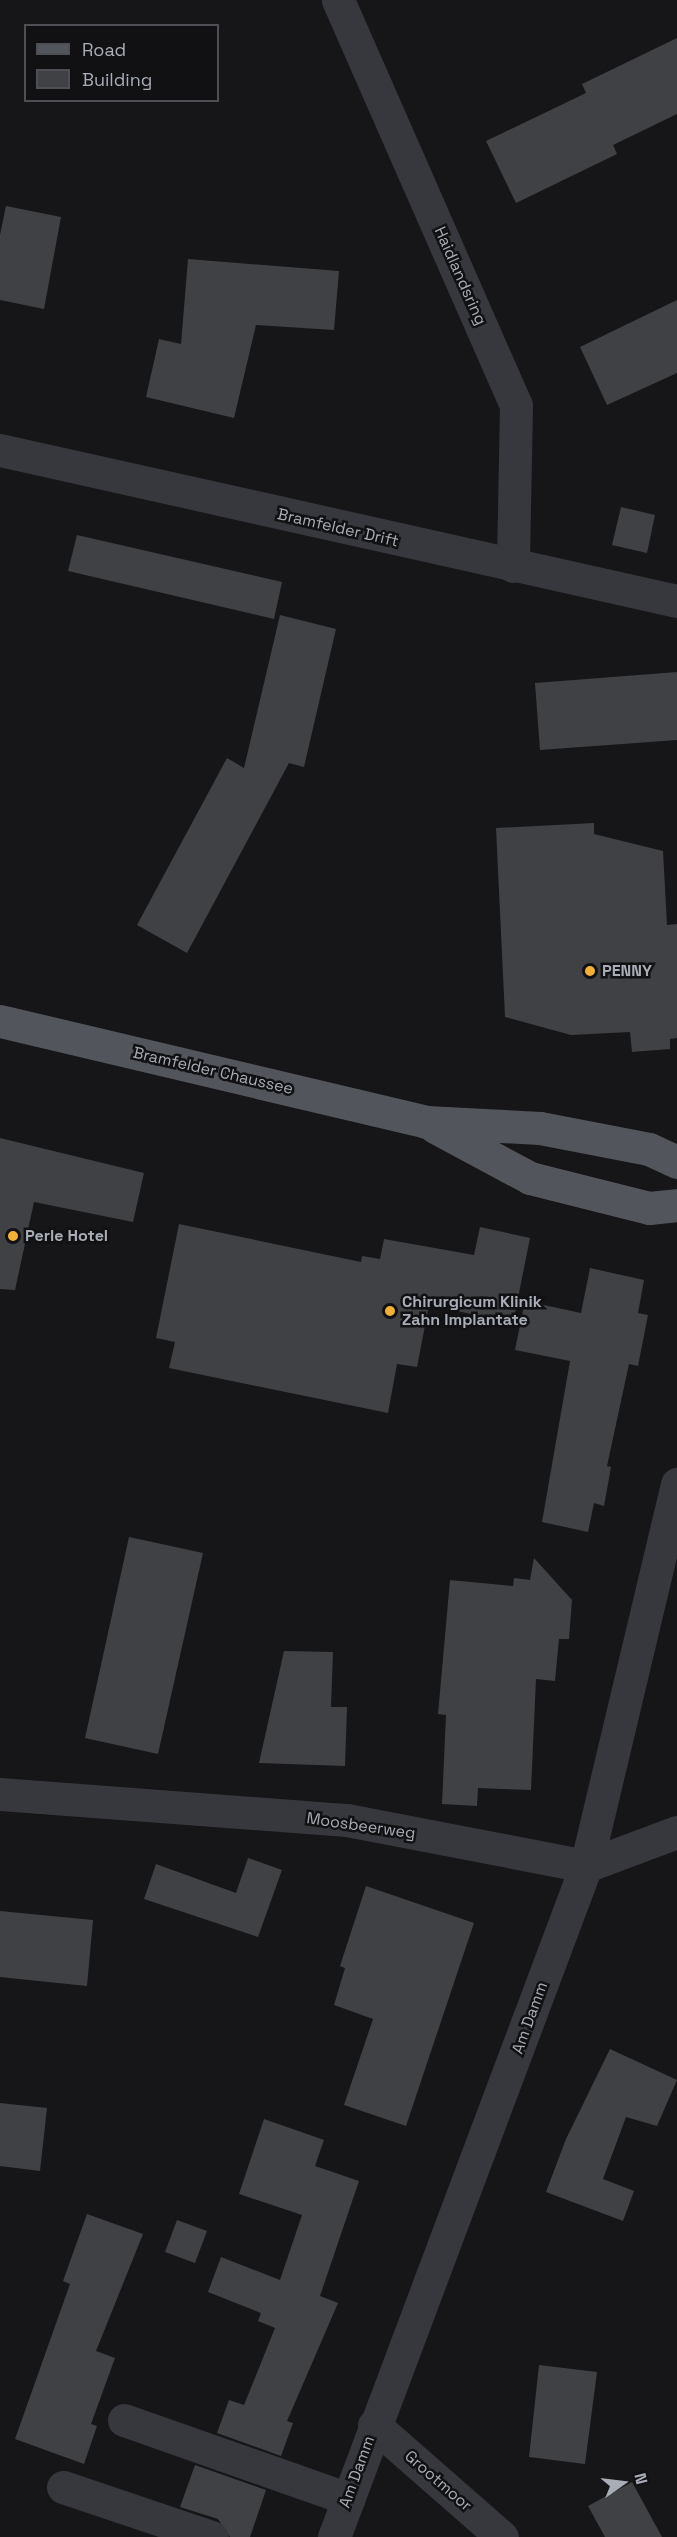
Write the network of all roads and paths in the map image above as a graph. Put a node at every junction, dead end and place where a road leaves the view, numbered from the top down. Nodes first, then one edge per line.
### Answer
1 (338, 0) edge
2 (0, 450) edge
3 (513, 566) junction
4 (677, 601) edge
5 (0, 1022) edge
6 (426, 1122) junction
7 (677, 1162) edge
8 (677, 1205) edge
9 (677, 1484) edge
10 (0, 1794) edge
11 (677, 1832) edge
12 (586, 1866) junction
13 (124, 2420) dead end
14 (374, 2426) junction
15 (63, 2487) dead end
16 (348, 2499) junction
17 (212, 2537) edge
18 (334, 2537) edge
19 (502, 2537) edge

1 - 3 street, Haidlandsring
2 - 3 street, Bramfelder Drift
3 - 4 street, Bramfelder Drift
5 - 6 main road, Bramfelder Chaussee
6 - 7 main road, Bramfelder Chaussee
6 - 8 main road, Bramfelder Chaussee
9 - 12 street, Am Damm
10 - 12 street, Moosbeerweg
11 - 12 street
12 - 14 street, Am Damm
13 - 16 street
14 - 16 street, Am Damm
14 - 19 street, Grootmoor
15 - 17 street
16 - 18 street, Am Damm

